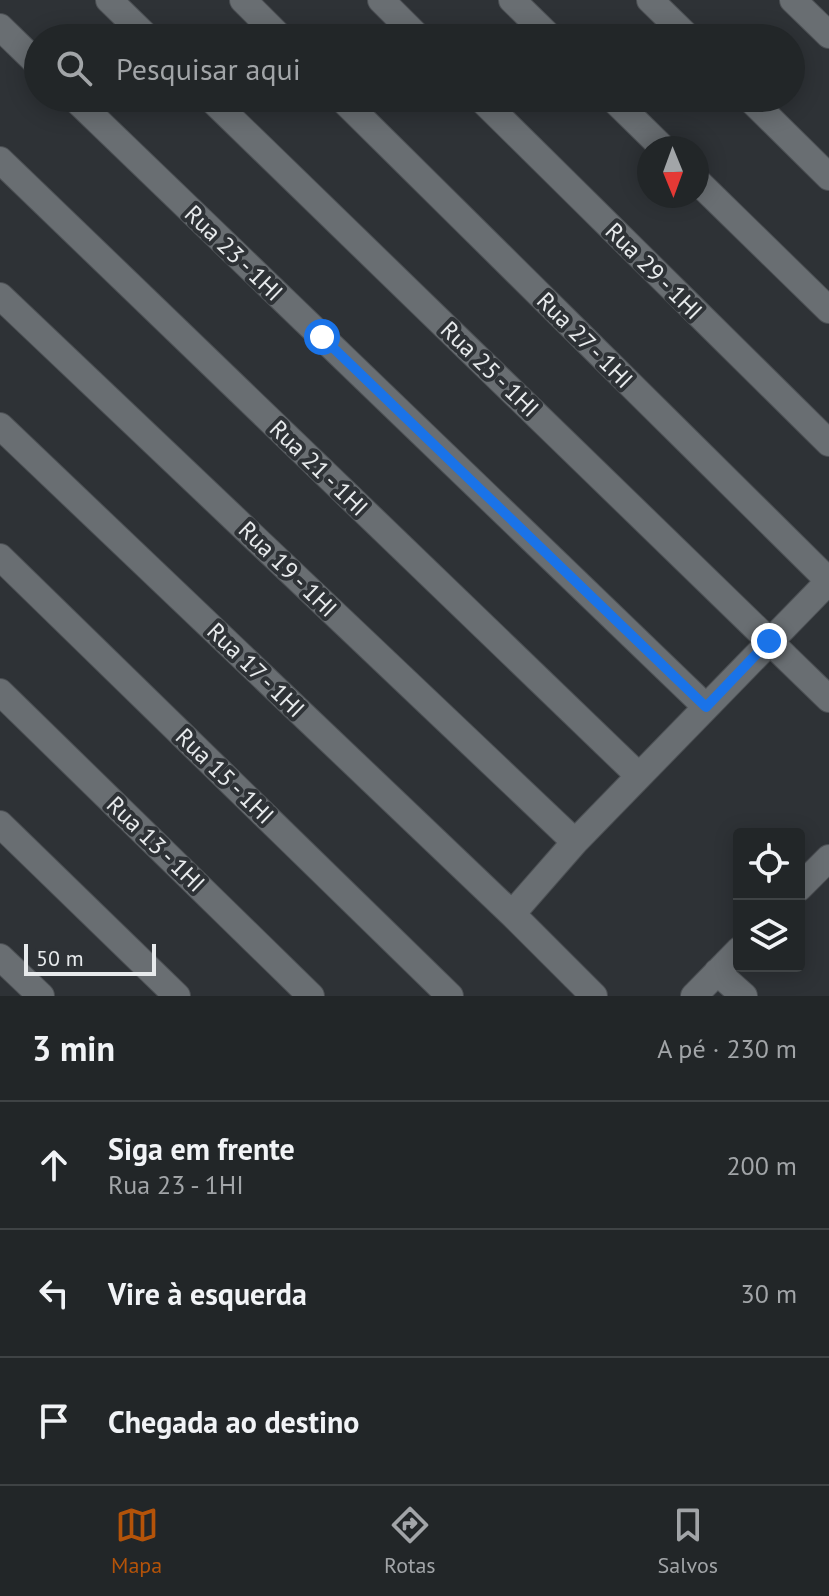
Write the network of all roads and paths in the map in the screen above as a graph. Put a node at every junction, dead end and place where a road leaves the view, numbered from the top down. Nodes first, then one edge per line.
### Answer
1 (109, 0) edge
2 (243, 0) edge
3 (381, 0) edge
4 (512, 0) edge
5 (650, 0) edge
6 (793, 0) edge
7 (134, 24) edge
8 (267, 24) edge
9 (405, 24) edge
10 (537, 24) edge
11 (675, 24) edge
12 (0, 27) edge
13 (829, 35) edge
14 (24, 50) edge
15 (89, 112) edge
16 (224, 112) edge
17 (355, 112) edge
18 (494, 112) edge
19 (626, 112) edge
20 (763, 112) edge
21 (651, 136) edge
22 (0, 160) edge
23 (829, 177) edge
24 (709, 193) edge
25 (0, 296) edge
26 (829, 310) edge
27 (0, 426) edge
28 (829, 443) edge
29 (0, 557) edge
30 (829, 581) edge
31 (769, 641) junction
32 (0, 692) edge
33 (829, 699) edge
34 (706, 707) junction
35 (639, 776) junction
36 (0, 824) edge
37 (575, 842) junction
38 (829, 858) edge
39 (805, 882) edge
40 (512, 914) junction
41 (733, 956) edge
42 (0, 957) edge
43 (717, 972) junction
44 (41, 996) edge
45 (177, 996) edge
46 (311, 996) edge
47 (450, 996) edge
48 (594, 996) edge
49 (694, 996) edge
50 (744, 996) edge

1 - 7 street
2 - 8 street
3 - 9 street
4 - 10 street
5 - 11 street
6 - 13 street
12 - 14 street
15 - 34 street, Rua 23 - 1HI
16 - 31 street, Rua 25 - 1HI
17 - 30 street, Rua 27 - 1HI
18 - 28 street, Rua 29 - 1HI
19 - 21 street
20 - 23 street
22 - 35 street, Rua 21 - 1HI
24 - 26 street
25 - 37 street, Rua 19 - 1HI
27 - 40 street, Rua 17 - 1HI
29 - 47 street, Rua 15 - 1HI
30 - 31 street
31 - 33 street, Rua 25 - 1HI
31 - 34 street
32 - 46 street, Rua 13 - 1HI
34 - 35 street
35 - 37 street
36 - 45 street
37 - 40 street
38 - 39 street
40 - 48 street, Rua 17 - 1HI
41 - 43 street
42 - 44 street
43 - 49 street
43 - 50 street

